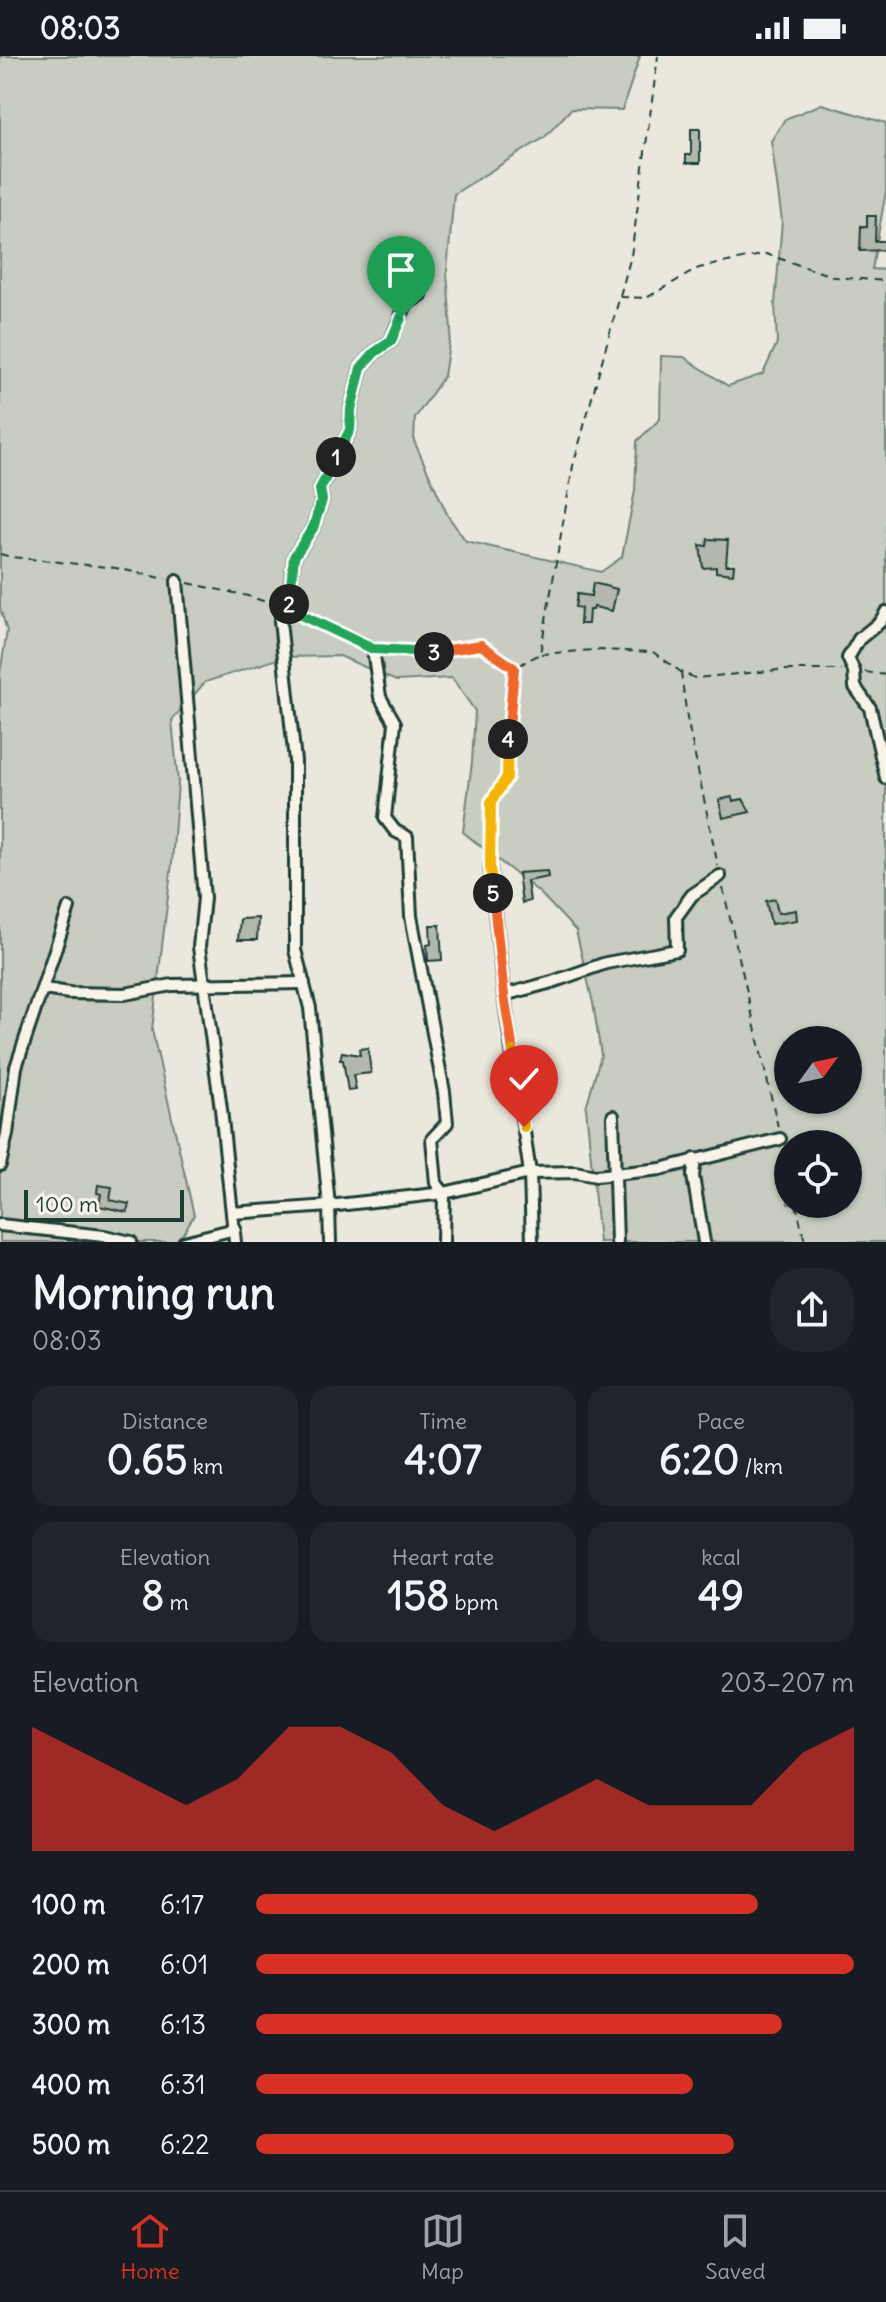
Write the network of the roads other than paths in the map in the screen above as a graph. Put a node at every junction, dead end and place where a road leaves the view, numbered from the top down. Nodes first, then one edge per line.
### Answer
1 (421, 295) dead end
2 (177, 581) road end
3 (886, 612) edge
4 (373, 649) road end
5 (886, 778) edge
6 (490, 866) road end
7 (720, 876) road end
8 (69, 908) dead end
9 (304, 983) junction
10 (203, 985) junction
11 (44, 989) junction
12 (504, 995) junction
13 (613, 1116) dead end
14 (774, 1140) edge
15 (695, 1159) junction
16 (0, 1165) edge
17 (530, 1173) junction
18 (444, 1193) junction
19 (329, 1206) junction
20 (232, 1213) junction
21 (0, 1225) edge
22 (235, 1229) junction
23 (131, 1242) edge
24 (184, 1242) edge
25 (235, 1242) edge
26 (330, 1242) edge
27 (443, 1242) edge
28 (532, 1242) edge
29 (617, 1242) edge
30 (704, 1242) edge

1 - 9 street
2 - 10 street
3 - 5 street
4 - 18 street
6 - 12 street
7 - 12 street
8 - 11 street
9 - 10 street
9 - 19 street
10 - 11 street
10 - 20 street
11 - 16 street
12 - 17 street
13 - 29 street
14 - 15 street
15 - 17 street
15 - 30 street
17 - 18 street
17 - 28 street
18 - 19 street
18 - 27 street
19 - 20 street
19 - 26 street
20 - 22 street
21 - 23 street
22 - 24 street
22 - 25 street

